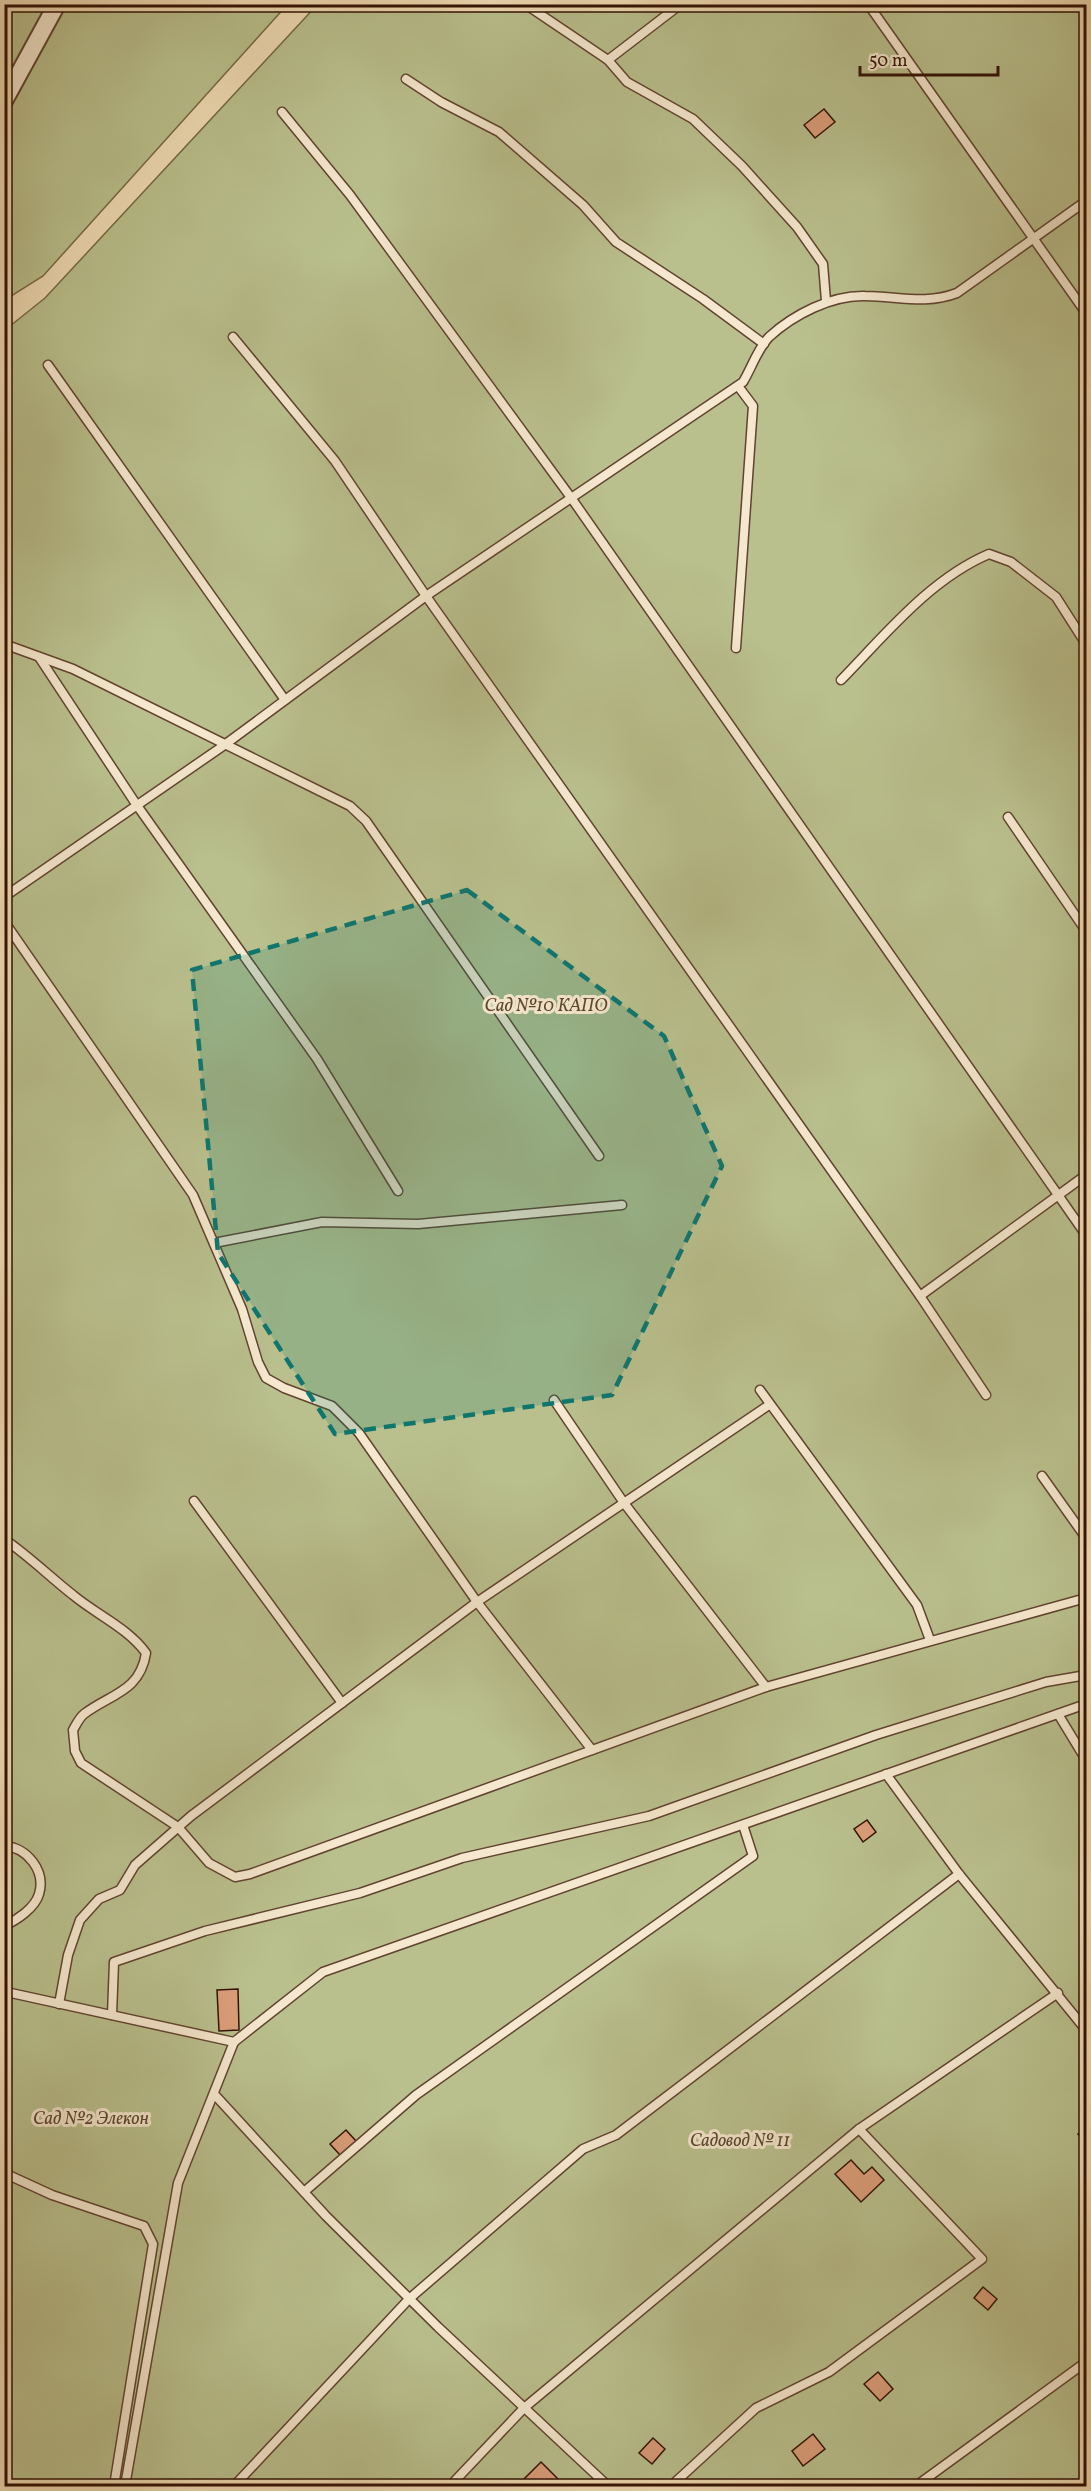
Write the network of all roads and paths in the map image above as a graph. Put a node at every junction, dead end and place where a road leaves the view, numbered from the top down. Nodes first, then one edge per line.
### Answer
1 (57, 4) edge
2 (525, 4) edge
3 (681, 4) edge
4 (868, 4) edge
5 (608, 60) junction
6 (406, 79) dead end
7 (4, 101) edge
8 (282, 112) dead end
9 (1086, 201) edge
10 (1035, 237) junction
11 (826, 301) junction
12 (1086, 314) edge
13 (233, 337) dead end
14 (764, 344) junction
15 (48, 365) dead end
16 (738, 386) junction
17 (572, 499) junction
18 (426, 596) junction
19 (4, 644) edge
20 (1086, 644) edge
21 (736, 648) dead end
22 (39, 657) junction
23 (841, 680) dead end
24 (285, 700) junction
25 (224, 746) junction
26 (135, 804) junction
27 (1008, 817) dead end
28 (4, 897) edge
29 (4, 921) edge
30 (1086, 931) edge
31 (599, 1156) dead end
32 (1086, 1175) edge
33 (398, 1191) dead end
34 (1058, 1195) junction
35 (622, 1205) dead end
36 (1086, 1235) edge
37 (214, 1243) junction
38 (920, 1296) junction
39 (760, 1390) dead end
40 (986, 1395) dead end
41 (554, 1400) dead end
42 (769, 1405) junction
43 (1042, 1476) dead end
44 (194, 1501) dead end
45 (624, 1503) junction
46 (1086, 1538) edge
47 (4, 1539) edge
48 (1086, 1599) edge
49 (477, 1602) junction
50 (930, 1640) junction
51 (1086, 1675) edge
52 (765, 1687) junction
53 (342, 1703) junction
54 (1086, 1704) edge
55 (1058, 1714) junction
56 (592, 1750) junction
57 (1086, 1760) edge
58 (886, 1774) junction
59 (743, 1825) junction
60 (178, 1827) junction
61 (4, 1846) edge
62 (959, 1874) junction
63 (4, 1926) edge
64 (1058, 1993) junction
65 (4, 1995) edge
66 (59, 2004) junction
67 (112, 2015) junction
68 (1086, 2030) edge
69 (234, 2042) junction
70 (214, 2094) junction
71 (860, 2129) junction
72 (4, 2173) edge
73 (304, 2192) junction
74 (409, 2299) junction
75 (1086, 2362) edge
76 (524, 2408) junction
77 (114, 2487) edge
78 (125, 2487) edge
79 (234, 2487) edge
80 (450, 2487) edge
81 (608, 2487) edge
82 (671, 2487) edge
83 (916, 2487) edge

1 - 7 street
2 - 5 lane
3 - 5 lane
4 - 10 lane
5 - 11 lane
6 - 14 lane
8 - 17 lane
9 - 10 lane
10 - 11 lane
10 - 12 lane
11 - 14 lane
13 - 18 lane
14 - 16 lane
15 - 24 lane
16 - 17 lane
16 - 21 lane
17 - 18 lane
17 - 34 lane
18 - 24 lane
18 - 38 lane
19 - 22 lane
20 - 23 lane
22 - 25 lane
22 - 26 lane
24 - 25 lane
25 - 26 lane
25 - 31 lane
26 - 28 lane
26 - 33 lane
27 - 30 lane
29 - 37 lane
32 - 34 lane
34 - 36 lane
34 - 38 lane
35 - 37 lane
37 - 49 lane
38 - 40 lane
39 - 42 lane
41 - 45 lane
42 - 45 lane
42 - 50 lane
43 - 46 lane
44 - 53 lane
45 - 49 lane
45 - 52 lane
47 - 60 lane
48 - 50 lane
49 - 53 lane
49 - 56 lane
50 - 52 lane
51 - 67 lane
52 - 56 lane
53 - 60 lane
54 - 55 lane
55 - 57 lane
55 - 58 lane
56 - 60 lane
58 - 59 lane
58 - 62 lane
59 - 69 lane
59 - 73 lane
60 - 66 lane
61 - 63 lane
62 - 64 lane
62 - 74 lane
64 - 68 lane
64 - 71 lane
65 - 66 lane
66 - 67 lane
67 - 69 lane
69 - 70 lane
70 - 73 lane
70 - 78 lane
71 - 76 lane
71 - 82 lane
72 - 77 lane
73 - 74 lane
74 - 76 lane
74 - 79 lane
75 - 83 lane
76 - 80 lane
76 - 81 lane

